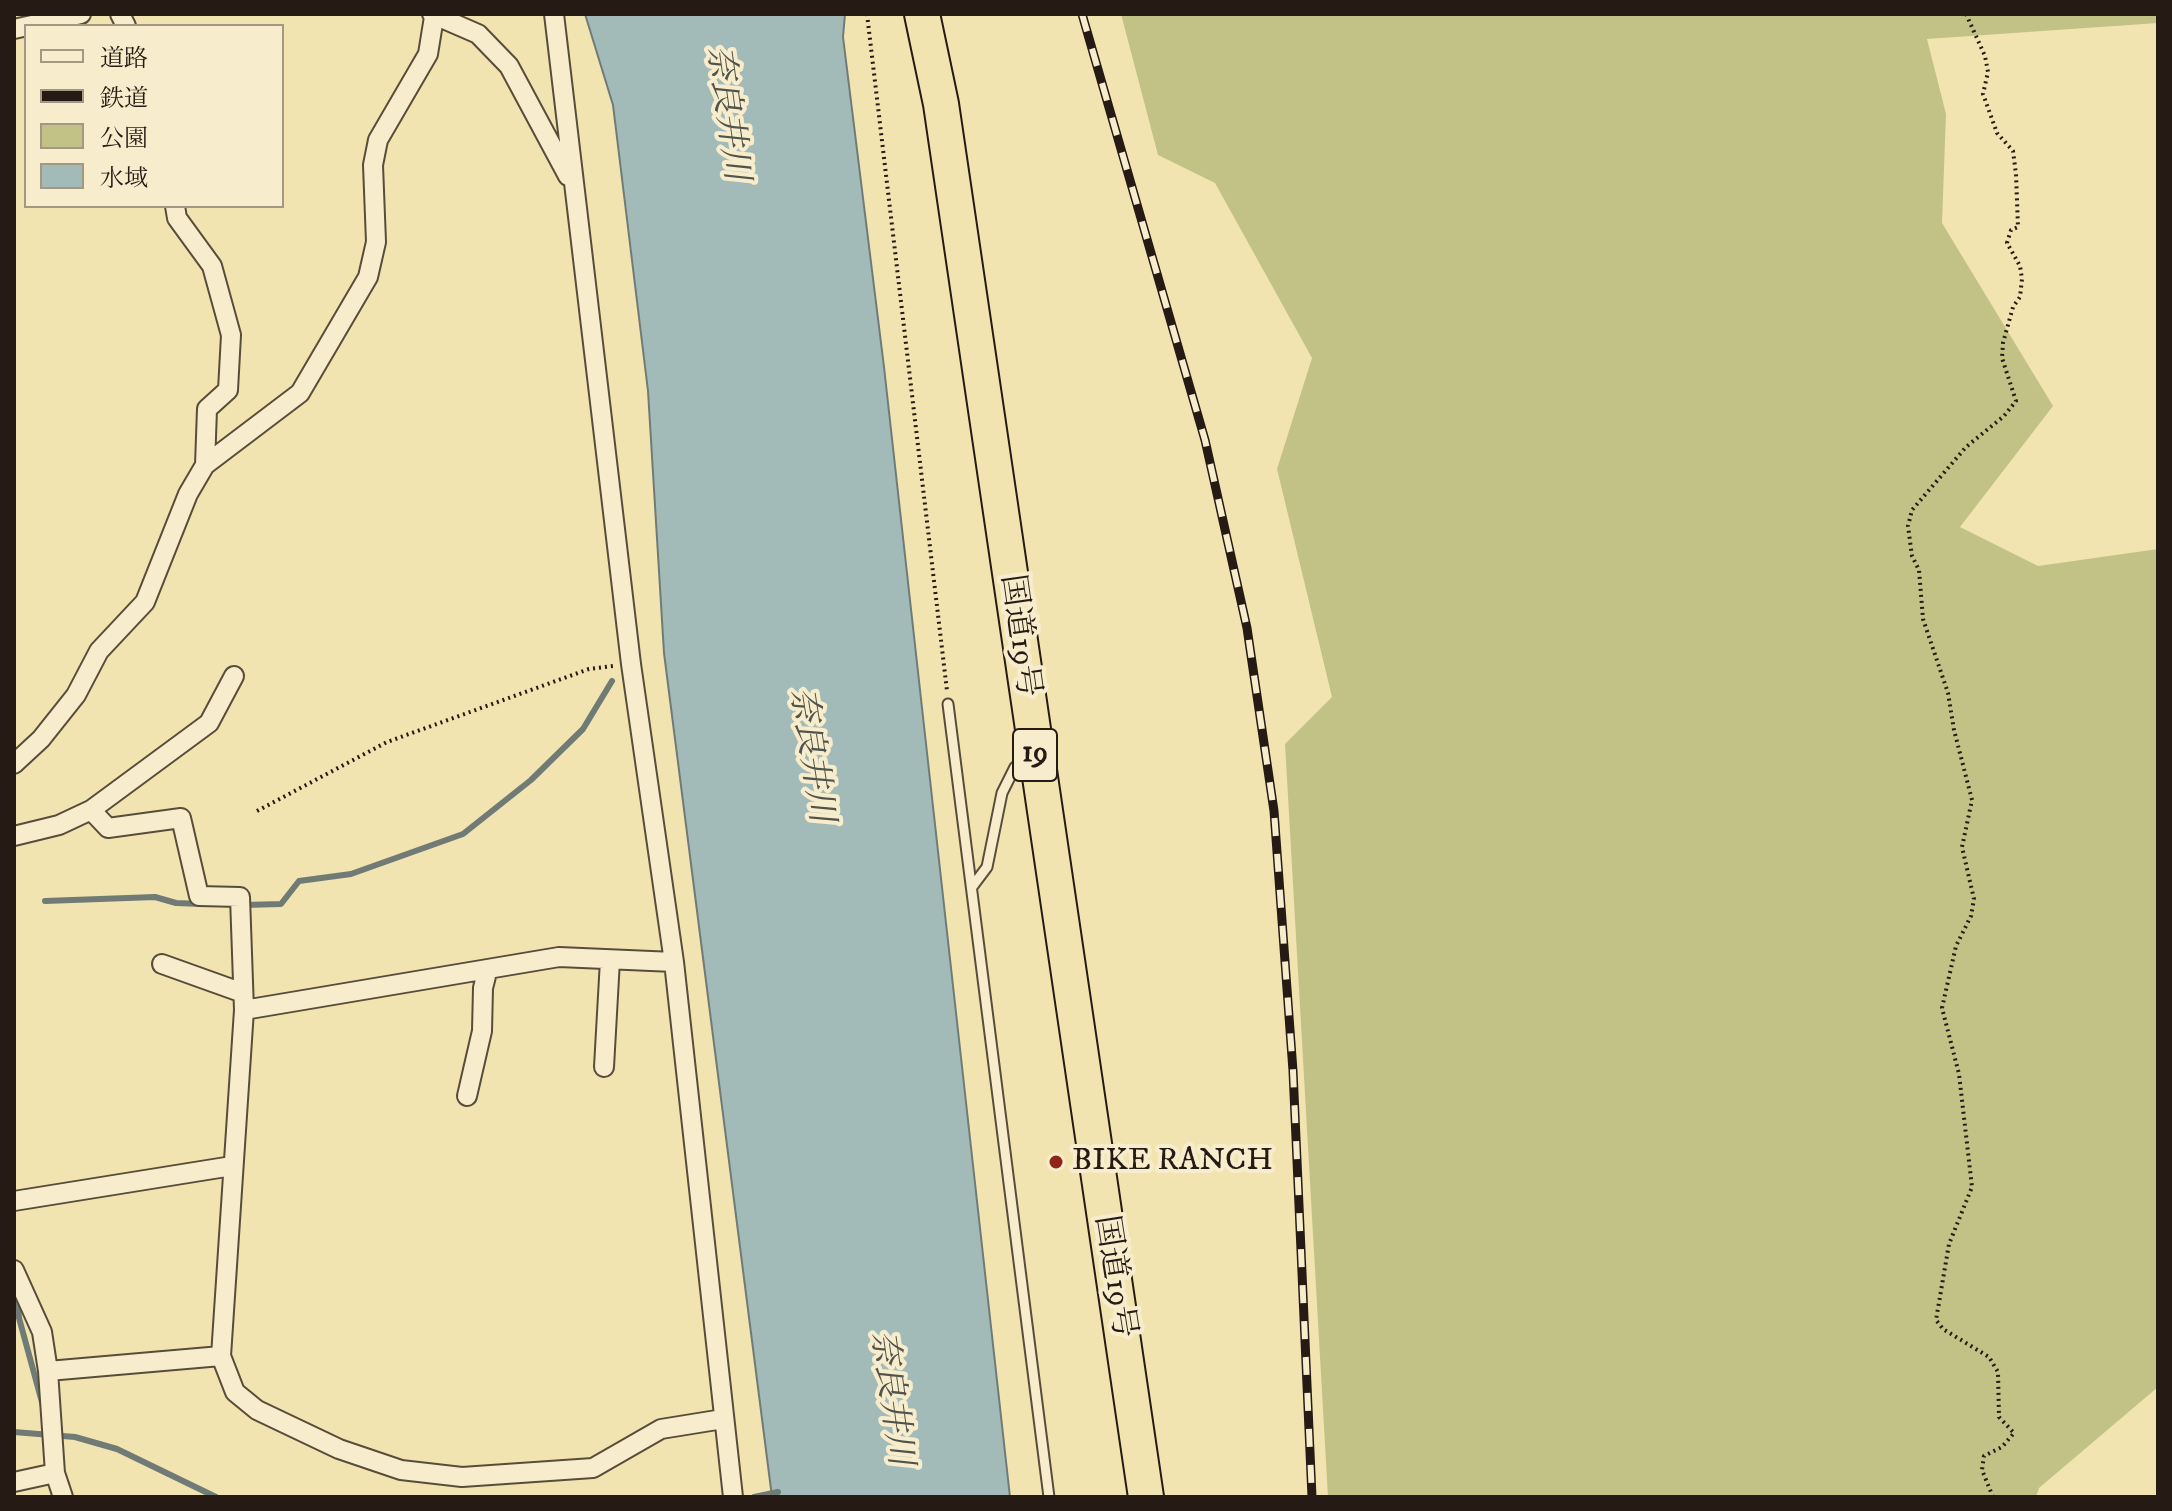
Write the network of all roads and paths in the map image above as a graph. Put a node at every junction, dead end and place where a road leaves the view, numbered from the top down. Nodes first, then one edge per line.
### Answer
1 (81, 14) edge
2 (554, 14) edge
3 (867, 14) edge
4 (922, 14) edge
5 (1966, 14) edge
6 (433, 16) edge
7 (36, 24) edge
8 (573, 186) junction
9 (175, 208) edge
10 (205, 465) junction
11 (631, 664) junction
12 (234, 676) dead end
13 (948, 704) joint
14 (1034, 752) junction
15 (14, 764) edge
16 (91, 810) junction
17 (257, 811) dead end
18 (14, 836) edge
19 (972, 887) junction
20 (610, 960) junction
21 (674, 962) junction
22 (162, 964) dead end
23 (487, 972) junction
24 (243, 1002) junction
25 (604, 1067) dead end
26 (467, 1096) dead end
27 (232, 1166) junction
28 (14, 1201) edge
29 (14, 1270) edge
30 (221, 1356) junction
31 (48, 1371) junction
32 (723, 1419) junction
33 (55, 1473) junction
34 (14, 1482) edge
35 (63, 1497) edge
36 (733, 1497) edge
37 (1049, 1497) edge
38 (1146, 1497) edge
39 (1993, 1497) edge

1 - 7 street
2 - 8 street
3 - 13 path
4 - 14 highway, 国道19号 / 19
5 - 39 path
6 - 8 street
6 - 10 street
8 - 11 street
9 - 10 street
10 - 15 street
11 - 17 path
11 - 21 street
12 - 16 street
13 - 19 lane
14 - 19 lane
14 - 38 highway, 国道19号 / 19
16 - 18 street
16 - 24 street
19 - 37 lane
20 - 21 street
20 - 23 street
20 - 25 street
21 - 32 street
22 - 24 street
23 - 24 street
23 - 26 street
24 - 27 street
27 - 28 street
27 - 30 street
29 - 31 street
30 - 31 street
30 - 32 street
31 - 33 street
32 - 36 street
33 - 34 street
33 - 35 street

